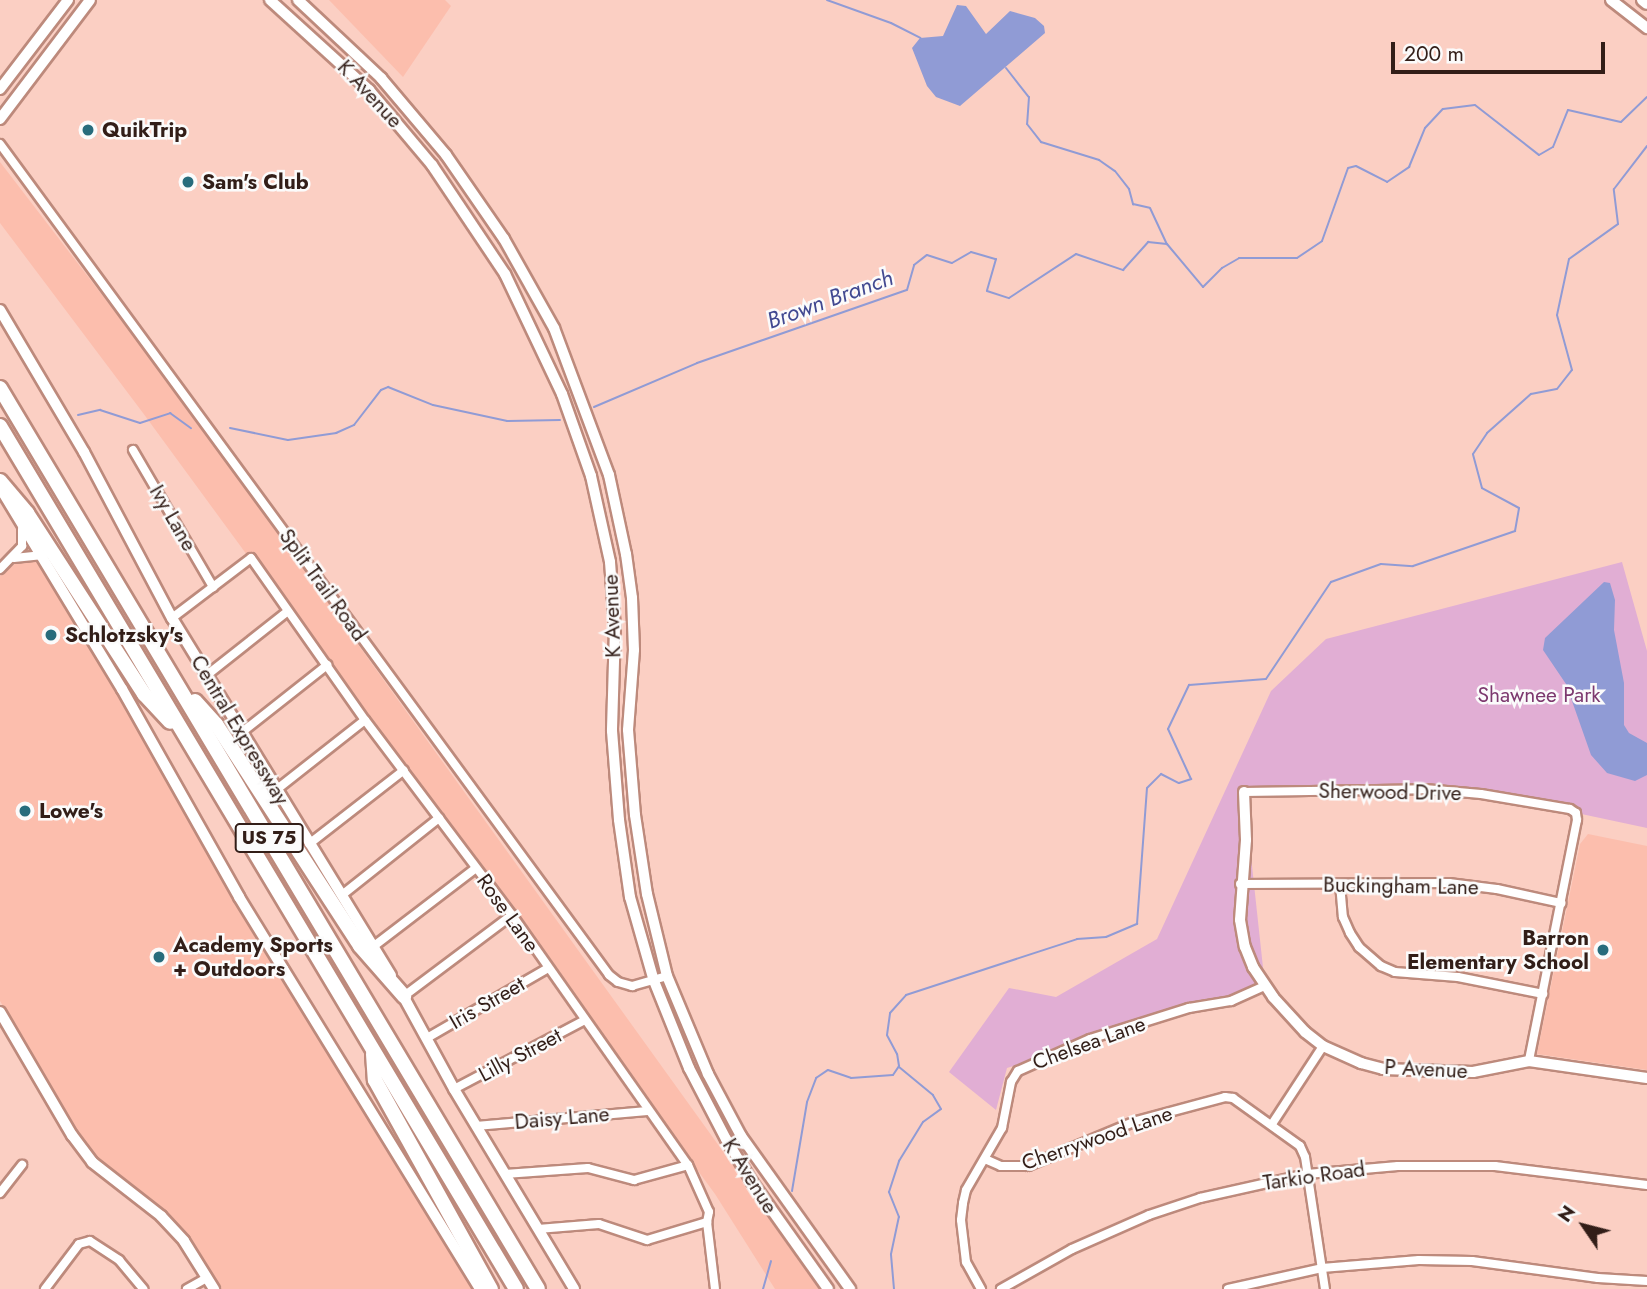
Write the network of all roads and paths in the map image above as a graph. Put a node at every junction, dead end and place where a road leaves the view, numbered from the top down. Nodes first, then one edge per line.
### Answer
1 (68, 0) edge
2 (90, 0) edge
3 (270, 0) edge
4 (298, 0) edge
5 (1611, 0) edge
6 (1642, 0) edge
7 (1647, 4) edge
8 (1647, 28) edge
9 (46, 29) junction
10 (59, 40) junction
11 (0, 89) edge
12 (0, 119) edge
13 (0, 144) edge
14 (457, 170) junction
15 (443, 180) junction
16 (520, 266) junction
17 (505, 274) junction
18 (0, 310) edge
19 (562, 348) junction
20 (546, 356) junction
21 (0, 388) edge
22 (0, 426) edge
23 (133, 450) dead end
24 (0, 481) edge
25 (612, 487) junction
26 (0, 489) edge
27 (596, 491) junction
28 (21, 522) junction
29 (43, 555) junction
30 (12, 559) junction
31 (0, 569) edge
32 (213, 587) junction
33 (288, 611) junction
34 (172, 618) junction
35 (327, 665) junction
36 (207, 675) junction
37 (174, 678) junction
38 (365, 720) junction
39 (628, 730) junction
40 (612, 731) junction
41 (241, 733) junction
42 (191, 744) junction
43 (404, 770) junction
44 (276, 790) junction
45 (1244, 792) joint
46 (439, 818) junction
47 (309, 844) junction
48 (640, 853) junction
49 (624, 857) junction
50 (475, 868) junction
51 (1240, 884) junction
52 (1340, 884) junction
53 (342, 895) junction
54 (1561, 903) junction
55 (512, 915) junction
56 (374, 946) junction
57 (548, 968) junction
58 (667, 976) junction
59 (654, 981) junction
60 (1265, 986) junction
61 (1542, 995) junction
62 (404, 996) junction
63 (0, 1012) edge
64 (585, 1020) junction
65 (427, 1038) junction
66 (1323, 1046) junction
67 (373, 1049) junction
68 (1529, 1061) junction
69 (1647, 1078) edge
70 (454, 1089) junction
71 (647, 1111) junction
72 (1272, 1124) junction
73 (477, 1126) junction
74 (985, 1159) junction
75 (22, 1165) dead end
76 (688, 1165) junction
77 (505, 1174) junction
78 (1307, 1174) junction
79 (1647, 1185) edge
80 (0, 1193) edge
81 (708, 1222) junction
82 (538, 1229) junction
83 (818, 1244) junction
84 (803, 1255) junction
85 (1322, 1268) junction
86 (207, 1278) junction
87 (1647, 1280) edge
88 (45, 1289) edge
89 (143, 1289) edge
90 (187, 1289) edge
91 (214, 1289) edge
92 (480, 1289) edge
93 (491, 1289) edge
94 (516, 1289) edge
95 (538, 1289) edge
96 (573, 1289) edge
97 (715, 1289) edge
98 (828, 1289) edge
99 (850, 1289) edge
100 (981, 1289) edge
101 (1001, 1289) edge
102 (1228, 1289) edge
103 (1325, 1289) edge

1 - 9 main road
2 - 10 main road
3 - 15 main road, K Avenue
4 - 14 main road, K Avenue
5 - 8 main road
6 - 7 main road
9 - 10 main road
9 - 11 main road
10 - 12 main road
13 - 59 street, Split Trail Road
14 - 15 main road
14 - 16 main road, K Avenue
15 - 17 main road, K Avenue
16 - 17 main road
16 - 19 main road, K Avenue
17 - 20 main road, K Avenue
18 - 34 main road, Central Expressway
19 - 20 main road
19 - 25 main road, K Avenue
20 - 27 main road, K Avenue
21 - 37 highway, Central Expressway / US 75
22 - 42 highway, US 75
23 - 32 street, Ivy Lane
24 - 42 highway
25 - 27 main road
25 - 39 main road, K Avenue
26 - 28 main road
27 - 40 main road, K Avenue
28 - 29 main road
28 - 30 street
29 - 30 street
29 - 92 main road
30 - 31 street
32 - 33 street, Rose Lane
32 - 34 street
33 - 35 street, Rose Lane
33 - 36 street
34 - 36 main road, Central Expressway
35 - 38 street, Rose Lane
35 - 41 street
36 - 41 main road, Central Expressway
37 - 62 highway
37 - 95 highway, Central Expressway / US 75
38 - 43 street, Rose Lane
38 - 44 street
39 - 40 main road
39 - 48 main road, K Avenue
40 - 49 main road, K Avenue
41 - 44 main road, Central Expressway
42 - 67 highway, US 75
43 - 46 street, Rose Lane
43 - 47 street
44 - 47 main road, Central Expressway
45 - 51 street, P Avenue
45 - 54 street, Sherwood Drive
46 - 50 street, Rose Lane
46 - 53 street
47 - 53 main road, Central Expressway
48 - 49 main road
48 - 58 main road, K Avenue
49 - 59 main road, K Avenue
50 - 55 street, Rose Lane
50 - 56 street
51 - 52 street, Buckingham Lane
51 - 60 street, P Avenue
52 - 54 street, Buckingham Lane
52 - 61 street
53 - 56 main road, Central Expressway
54 - 61 street
55 - 57 street, Rose Lane
55 - 62 street
56 - 62 main road, Central Expressway
57 - 64 street, Rose Lane
57 - 65 street, Iris Street
58 - 59 street, Split Trail Road
58 - 83 main road, K Avenue
59 - 84 main road, K Avenue
60 - 66 street, P Avenue
60 - 74 street, Chelsea Lane
61 - 68 street
62 - 65 main road, Central Expressway
63 - 86 street
64 - 70 street, Lilly Street
64 - 71 street, Rose Lane
65 - 70 main road, Central Expressway
66 - 68 street, P Avenue
66 - 72 street
67 - 93 highway
67 - 94 highway, US 75
68 - 69 street, P Avenue
70 - 73 main road, Central Expressway
71 - 73 street, Daisy Lane
71 - 76 street, Rose Lane
72 - 74 street, Cherrywood Lane
72 - 78 street, Cherrywood Lane
73 - 77 main road, Central Expressway
74 - 100 street, Chelsea Lane
75 - 80 street
76 - 77 street
76 - 81 street, Rose Lane
77 - 82 main road, Central Expressway
78 - 79 street, Tarkio Road
78 - 85 street, Cherrywood Lane
78 - 101 street, Tarkio Road
81 - 82 street
81 - 97 street, Rose Lane
82 - 96 main road, Central Expressway
83 - 84 main road
83 - 99 main road, K Avenue
84 - 98 main road, K Avenue
85 - 87 street
85 - 102 street
85 - 103 street, Cherrywood Lane
86 - 90 street
86 - 91 street
88 - 89 street

